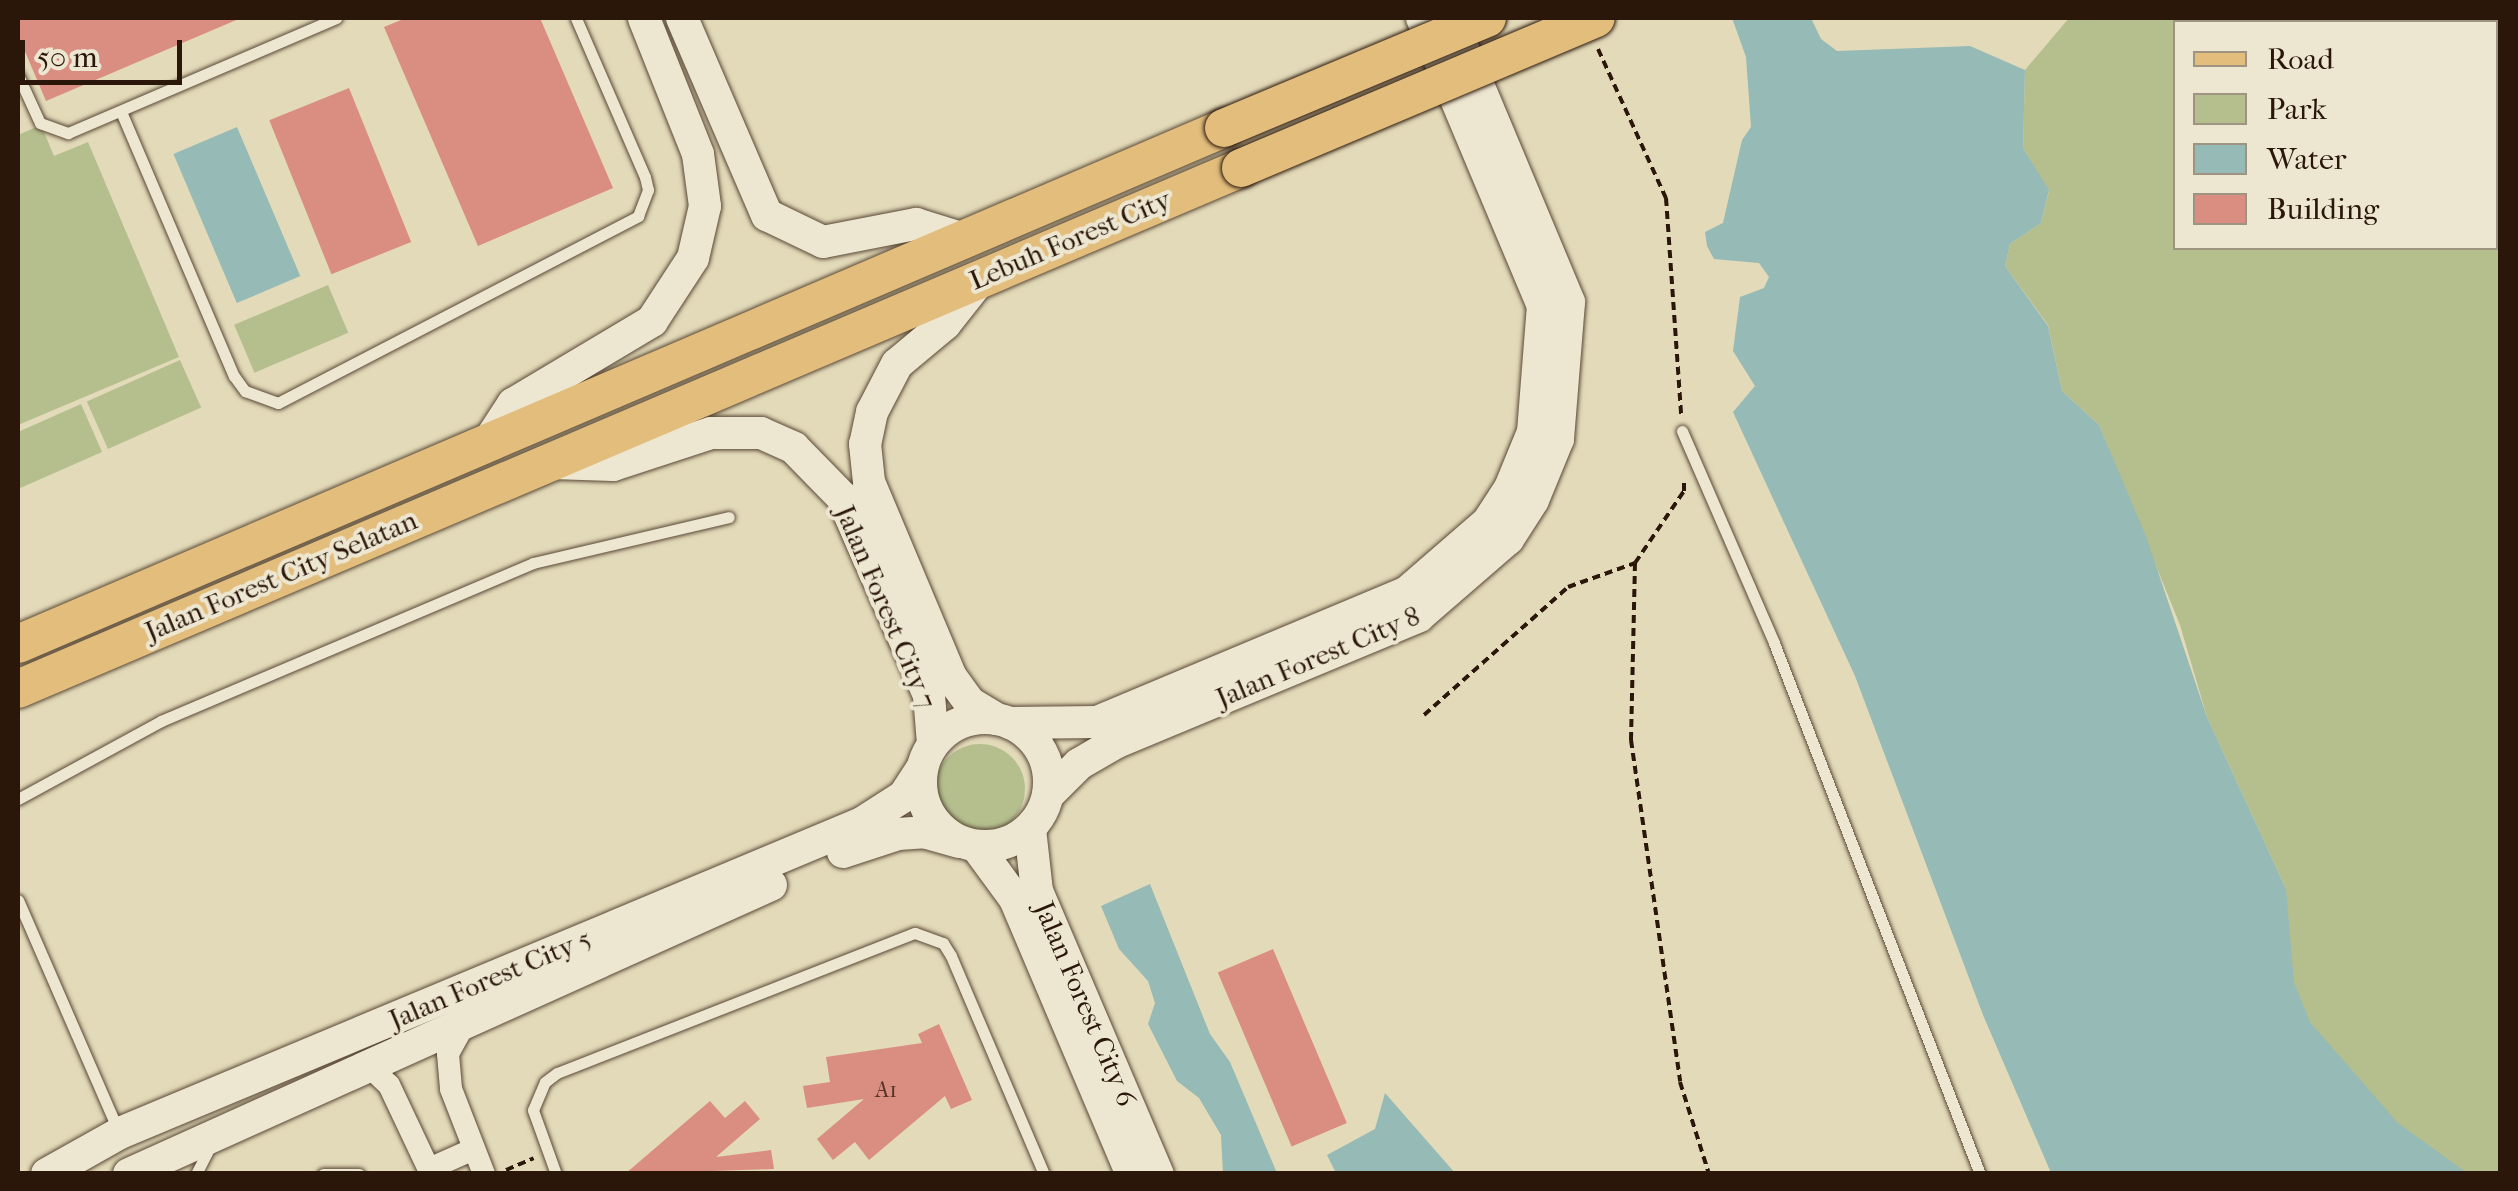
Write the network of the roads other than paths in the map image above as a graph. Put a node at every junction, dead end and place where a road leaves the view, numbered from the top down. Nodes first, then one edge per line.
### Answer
1 (336, 18) edge
2 (576, 18) edge
3 (644, 18) edge
4 (682, 18) edge
5 (1422, 18) edge
6 (1450, 18) edge
7 (1486, 18) edge
8 (1594, 26) edge
9 (18, 75) edge
10 (122, 114) junction
11 (967, 240) junction
12 (982, 277) junction
13 (1682, 431) road end
14 (487, 444) junction
15 (544, 463) junction
16 (729, 517) dead end
17 (18, 644) edge
18 (18, 689) edge
19 (1004, 721) junction
20 (927, 757) junction
21 (1048, 795) junction
22 (18, 799) edge
23 (1030, 829) junction
24 (968, 844) junction
25 (18, 900) edge
26 (465, 1023) junction
27 (368, 1064) junction
28 (220, 1132) junction
29 (120, 1133) junction
30 (474, 1149) junction
31 (1124, 1166) edge
32 (430, 1171) edge
33 (138, 1172) edge
34 (47, 1174) edge
35 (196, 1174) edge
36 (323, 1174) edge
37 (359, 1174) edge
38 (484, 1174) edge
39 (556, 1174) edge
40 (1044, 1174) edge
41 (1158, 1174) edge
42 (1980, 1174) edge

1 - 10 lane
2 - 10 lane
3 - 14 street
4 - 11 street
5 - 19 street, Jalan Forest City 8
6 - 21 street, Jalan Forest City 8
7 - 11 main road, Lebuh Forest City, bridge
8 - 12 main road, Lebuh Forest City, bridge
9 - 10 lane
11 - 14 main road, Lebuh Forest City
12 - 15 main road, Lebuh Forest City
12 - 19 street, Jalan Forest City 7
13 - 42 lane
14 - 17 main road, Jalan Forest City Selatan
15 - 18 main road, Jalan Forest City Selatan
15 - 20 street, Jalan Forest City 7
16 - 22 lane
19 - 20 street
19 - 21 street
20 - 24 street
20 - 29 street, Jalan Forest City 5
21 - 23 street
23 - 24 street
23 - 41 street, Jalan Forest City 6
24 - 26 street, Jalan Forest City 5
24 - 31 street, Jalan Forest City 6
25 - 29 lane
26 - 27 street, Jalan Forest City 5
26 - 30 street
27 - 28 street, Jalan Forest City 5
27 - 32 street
28 - 33 street, Jalan Forest City 5
28 - 35 lane
29 - 34 street, Jalan Forest City 5
30 - 32 street
30 - 38 street
36 - 37 lane
39 - 40 lane

